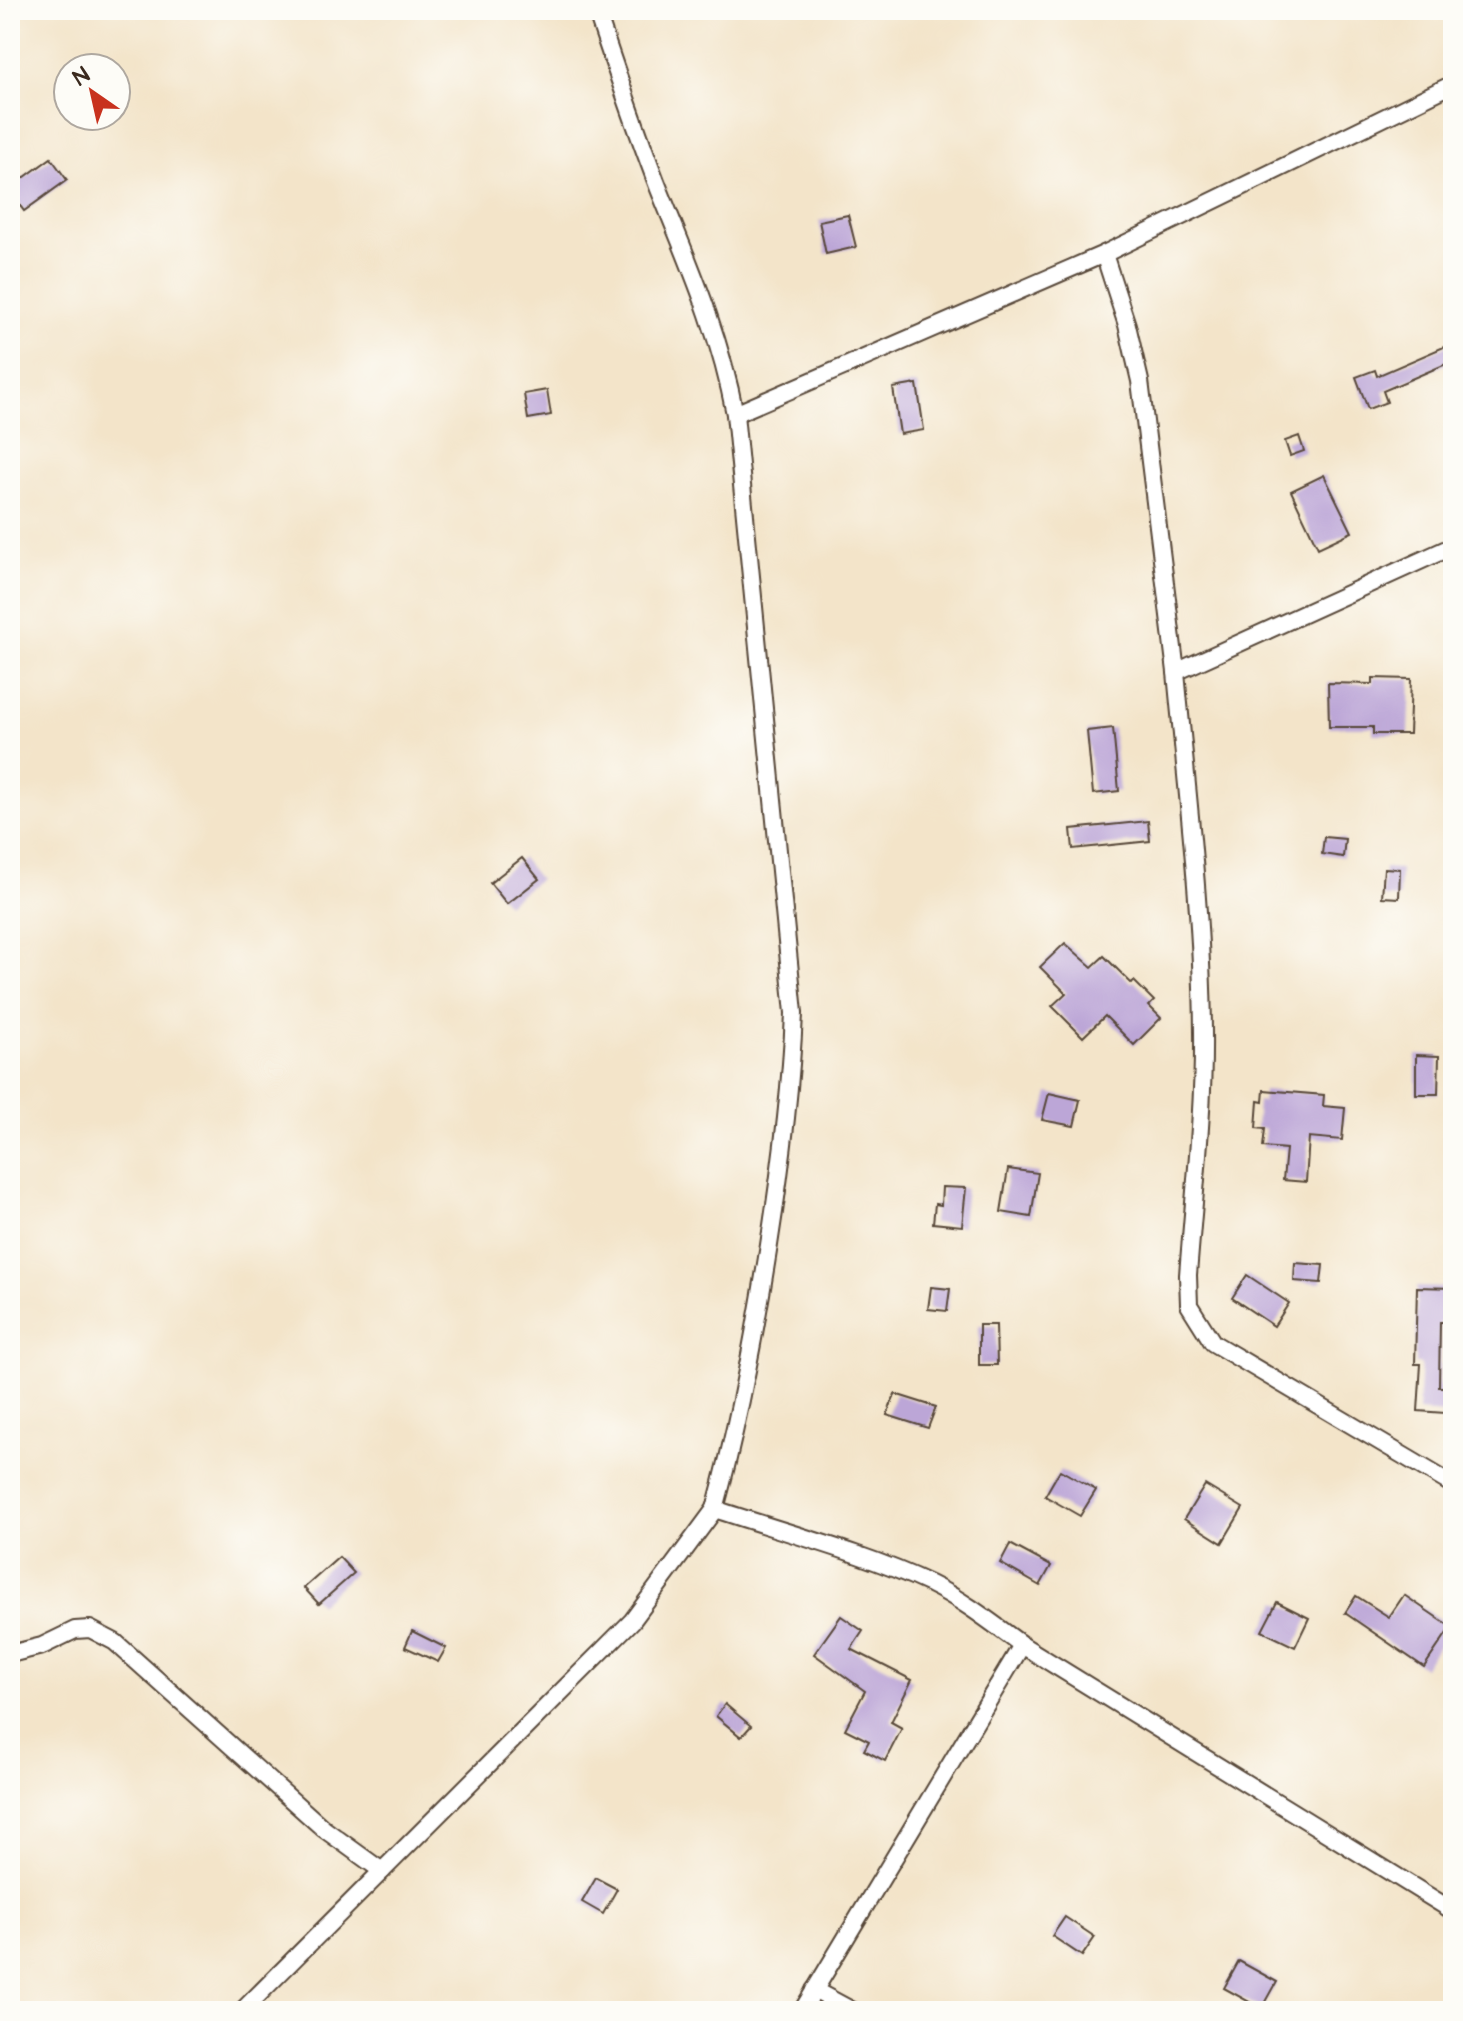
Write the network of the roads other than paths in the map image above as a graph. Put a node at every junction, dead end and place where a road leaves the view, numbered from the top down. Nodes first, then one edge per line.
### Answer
1 (596, 10) edge
2 (1453, 84) edge
3 (1104, 254) junction
4 (735, 414) junction
5 (1453, 546) edge
6 (1176, 672) junction
7 (1453, 1485) edge
8 (715, 1509) junction
9 (1022, 1645) junction
10 (10, 1654) edge
11 (382, 1871) junction
12 (1453, 1911) edge
13 (814, 1990) junction
14 (242, 2011) edge
15 (802, 2011) edge
16 (853, 2011) edge

1 - 4 street
2 - 3 street
3 - 4 street
3 - 6 street
4 - 8 street
5 - 6 street
6 - 7 street
8 - 9 street
8 - 11 street
9 - 12 street
9 - 13 street
10 - 11 street
11 - 14 street
13 - 15 street
13 - 16 street

